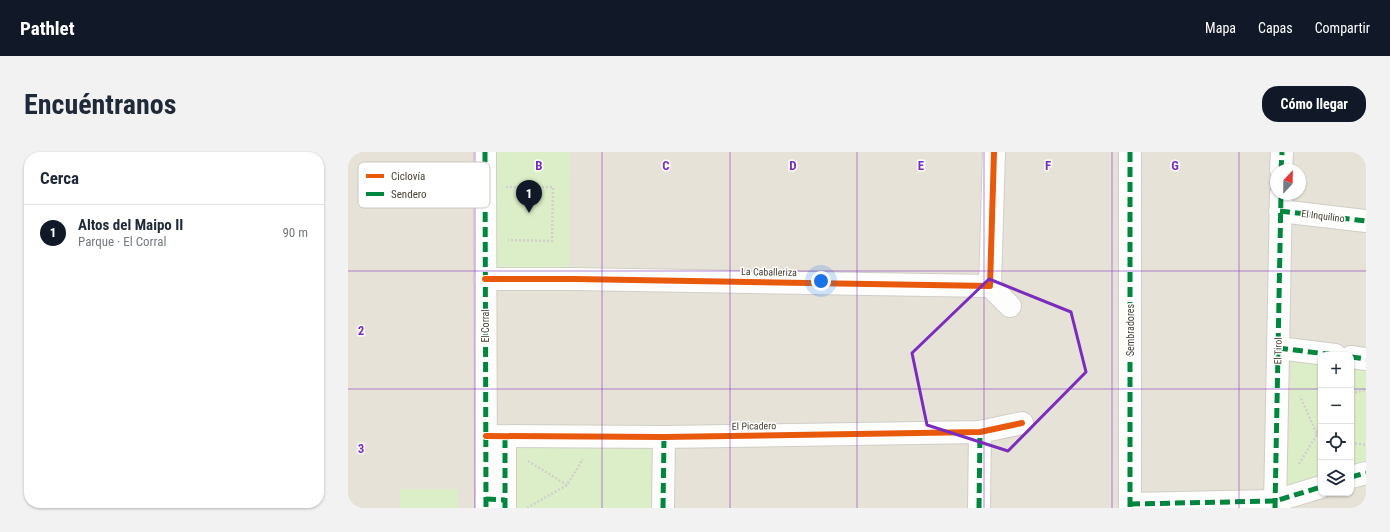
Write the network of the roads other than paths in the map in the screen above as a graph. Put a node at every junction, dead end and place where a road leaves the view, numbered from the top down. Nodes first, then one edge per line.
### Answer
1 (994, 152) edge
2 (1130, 152) edge
3 (1282, 152) edge
4 (1281, 164) edge
5 (1281, 202) edge
6 (485, 208) edge
7 (1366, 221) edge
8 (485, 279) junction
9 (990, 286) junction
10 (1010, 306) dead end
11 (1278, 348) junction
12 (1318, 353) edge
13 (1354, 357) edge
14 (1366, 359) edge
15 (1022, 423) dead end
16 (980, 432) junction
17 (664, 437) junction
18 (499, 440) junction
19 (1366, 473) edge
20 (1354, 476) edge
21 (1318, 488) edge
22 (495, 504) edge
23 (1275, 505) edge
24 (1130, 506) edge
25 (663, 508) edge
26 (979, 508) edge

1 - 9 street
2 - 24 street, Sembradores
3 - 4 street
5 - 7 street, El Inquilino
5 - 11 street, El Tirol
6 - 8 street, El Corral
8 - 9 street, La Caballeriza
8 - 18 street, El Corral
9 - 10 street
11 - 12 street
11 - 23 street, El Tirol
13 - 14 street
15 - 16 street, El Picadero
16 - 17 street, El Picadero
16 - 26 street
17 - 18 street, El Picadero
17 - 25 street
18 - 22 street, El Corral
19 - 20 street
21 - 23 street
23 - 24 street

